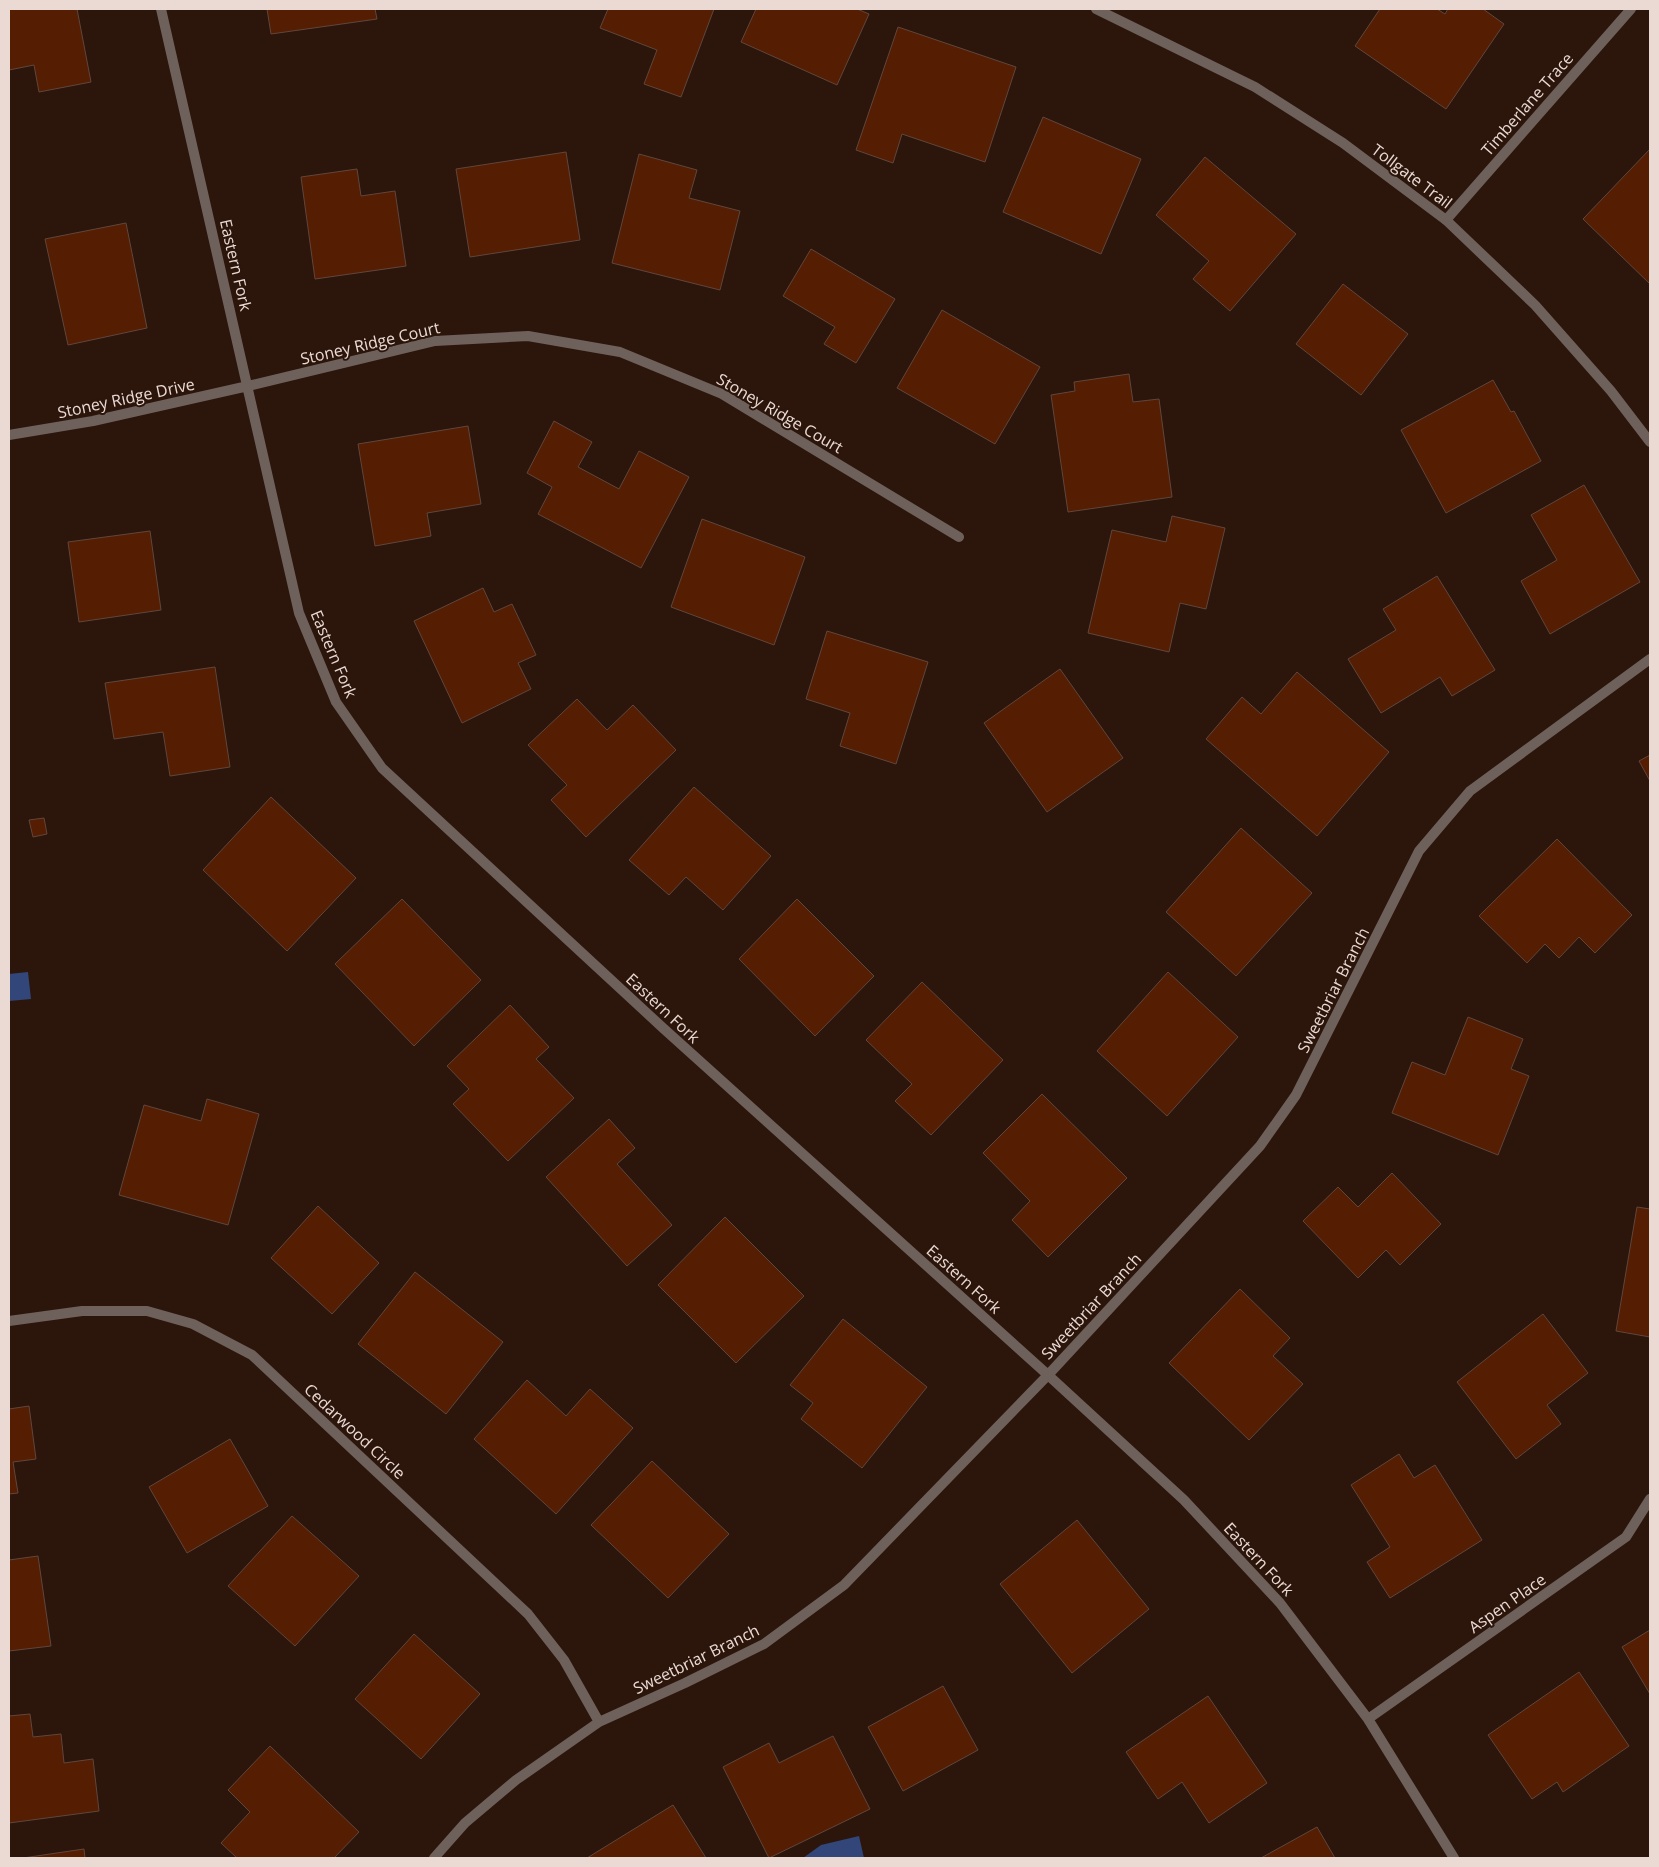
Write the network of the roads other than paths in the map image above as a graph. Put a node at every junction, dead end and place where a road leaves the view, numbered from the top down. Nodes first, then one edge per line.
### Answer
1 (161, 9) edge
2 (1096, 9) edge
3 (1631, 9) edge
4 (1446, 220) junction
5 (248, 386) junction
6 (9, 435) edge
7 (1650, 442) edge
8 (959, 537) dead end
9 (1650, 659) edge
10 (9, 1321) edge
11 (1048, 1375) junction
12 (1650, 1500) edge
13 (1368, 1719) junction
14 (599, 1722) junction
15 (434, 1858) edge
16 (1454, 1858) edge

1 - 5 street, Eastern Fork
2 - 4 street, Tollgate Trail
3 - 4 street, Timberlane Trace
4 - 7 street, Tollgate Trail
5 - 6 street, Stoney Ridge Drive
5 - 8 street, Stoney Ridge Court
5 - 11 street, Eastern Fork
9 - 11 street, Sweetbriar Branch
10 - 14 street, Cedarwood Circle
11 - 13 street, Eastern Fork
11 - 14 street, Sweetbriar Branch
12 - 13 street, Aspen Place
13 - 16 street, Eastern Fork
14 - 15 street, Sweetbriar Branch

